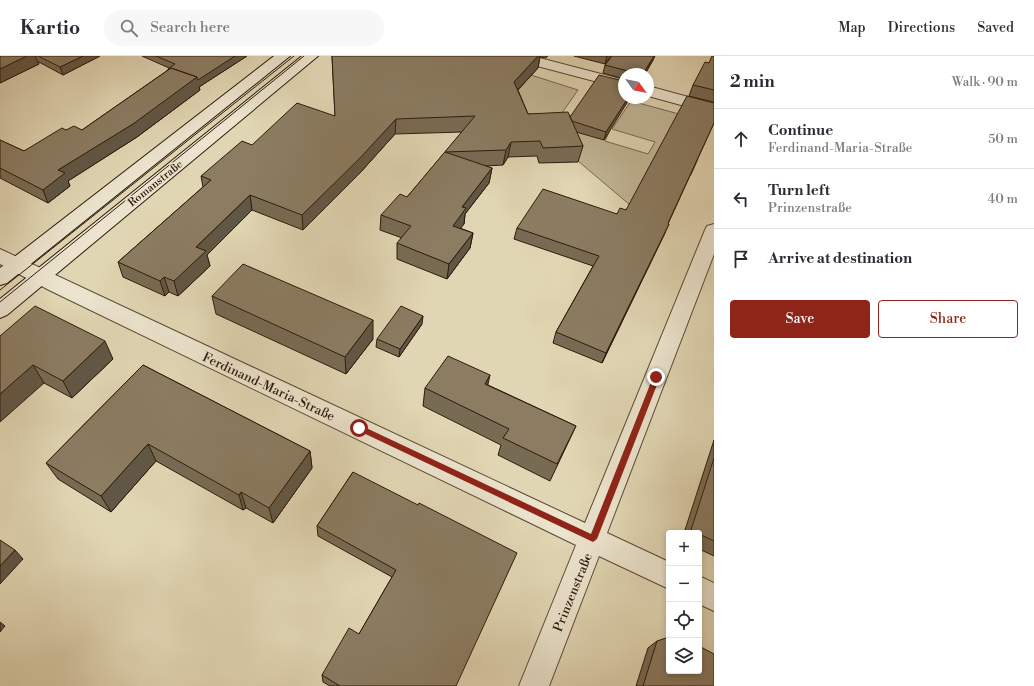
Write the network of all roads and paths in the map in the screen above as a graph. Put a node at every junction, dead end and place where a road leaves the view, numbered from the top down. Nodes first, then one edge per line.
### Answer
1 (284, 56) edge
2 (310, 56) edge
3 (516, 56) edge
4 (539, 59) edge
5 (618, 83) edge
6 (654, 93) edge
7 (714, 109) edge
8 (714, 230) edge
9 (5, 267) edge
10 (40, 277) junction
11 (0, 310) edge
12 (593, 539) junction
13 (666, 575) edge
14 (702, 592) edge
15 (714, 598) edge
16 (534, 686) edge

1 - 9 street, Romanstraße
2 - 10 street, Romanstraße
3 - 4 street
4 - 5 street
6 - 7 street
8 - 12 street, Prinzenstraße
9 - 10 street, Ferdinand-Maria-Straße
10 - 11 street, Romanstraße
10 - 12 street, Ferdinand-Maria-Straße
12 - 13 street, Ferdinand-Maria-Straße
12 - 16 street, Prinzenstraße
14 - 15 street

